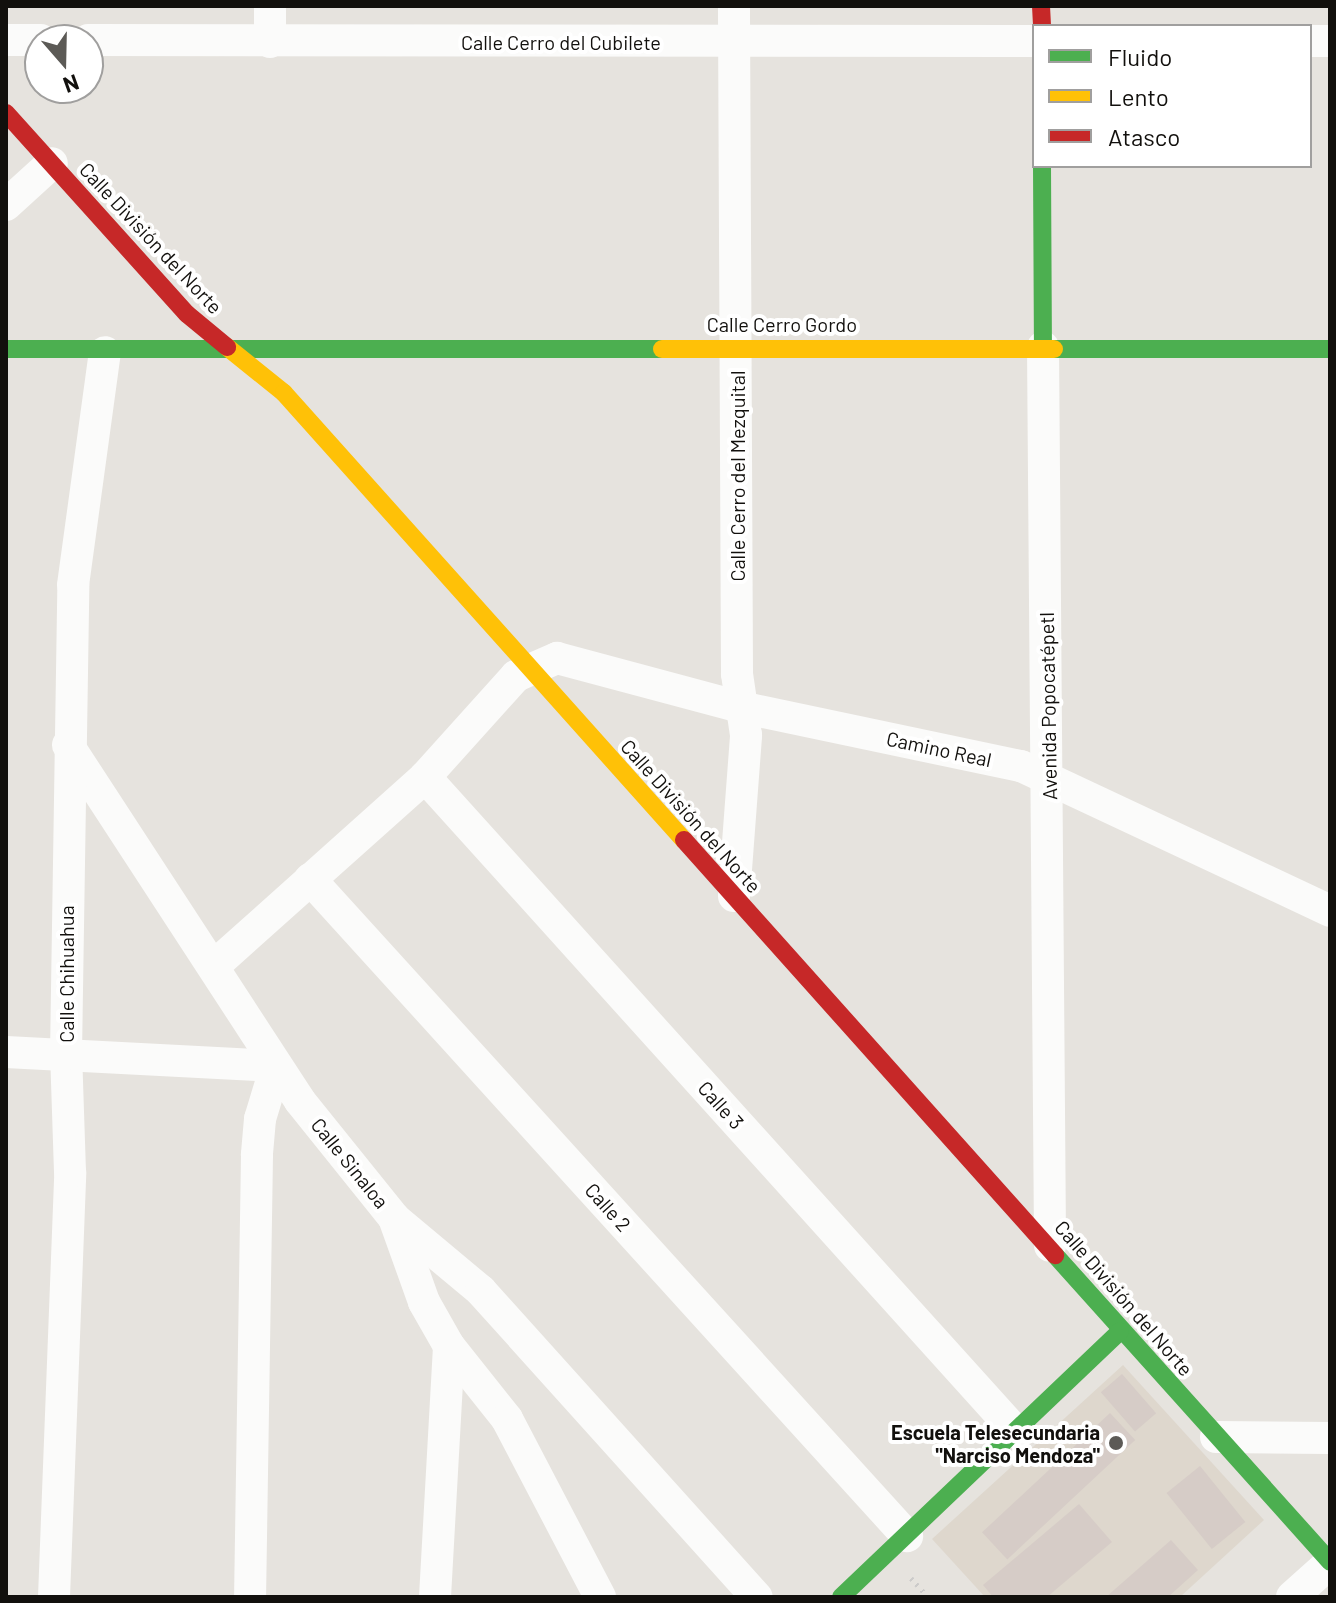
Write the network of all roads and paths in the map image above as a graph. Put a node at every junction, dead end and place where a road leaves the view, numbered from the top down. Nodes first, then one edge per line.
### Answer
1 (270, 6) edge
2 (734, 6) edge
3 (104, 40) edge
4 (1032, 41) edge
5 (270, 42) junction
6 (734, 43) junction
7 (6, 113) edge
8 (52, 163) junction
9 (1042, 168) edge
10 (6, 205) edge
11 (737, 346) junction
12 (1043, 347) junction
13 (6, 349) edge
14 (1330, 349) edge
15 (105, 352) junction
16 (235, 352) junction
17 (527, 669) junction
18 (740, 707) junction
19 (68, 745) junction
20 (1049, 775) junction
21 (425, 777) junction
22 (310, 879) junction
23 (734, 896) junction
24 (1330, 911) edge
25 (215, 965) junction
26 (6, 1052) edge
27 (66, 1054) junction
28 (276, 1066) junction
29 (394, 1218) junction
30 (1050, 1246) junction
31 (1120, 1331) junction
32 (449, 1346) junction
33 (1017, 1433) junction
34 (1216, 1437) junction
35 (1330, 1438) edge
36 (907, 1536) junction
37 (1330, 1563) edge
38 (54, 1597) edge
39 (250, 1597) edge
40 (435, 1597) edge
41 (600, 1597) edge
42 (757, 1597) edge
43 (841, 1597) edge
44 (1292, 1597) edge

1 - 5 street
2 - 6 street, Calle Cerro del Mezquital
3 - 5 street, Calle Cerro del Cubilete
4 - 6 street, Calle Cerro del Cubilete
5 - 6 street, Calle Cerro del Cubilete
6 - 11 street, Calle Cerro del Mezquital
7 - 8 street, Calle División del Norte
8 - 10 street
8 - 16 street, Calle División del Norte
9 - 12 street, Avenida Popocatépetl
11 - 12 street, Calle Cerro Gordo
11 - 16 street, Calle Cerro Gordo
11 - 18 street, Calle Cerro del Mezquital
12 - 14 street, Calle Cerro Gordo
12 - 20 street, Avenida Popocatépetl
13 - 15 street
15 - 16 street, Calle Cerro Gordo
15 - 19 street, Calle Chihuahua
16 - 17 street, Calle División del Norte
17 - 18 street, Camino Real
17 - 21 street
17 - 23 street, Calle División del Norte
18 - 20 street, Camino Real
18 - 23 street, Calle Cerro del Mezquital
19 - 25 street, Calle Sinaloa
19 - 27 street, Calle Chihuahua
20 - 24 street, Camino Real
20 - 30 street, Avenida Popocatépetl
21 - 22 street
21 - 33 street, Calle 3
22 - 25 street
22 - 36 street, Calle 2
23 - 30 street, Calle División del Norte
25 - 28 street, Calle Sinaloa
26 - 27 street
27 - 28 street
27 - 38 street, Calle Chihuahua
28 - 29 street, Calle Sinaloa
28 - 39 street
29 - 32 street, Calle Sinaloa
29 - 42 street
30 - 31 street, Calle División del Norte
31 - 33 street
31 - 34 street, Calle División del Norte
32 - 40 street
32 - 41 street, Calle Sinaloa
33 - 36 street
34 - 35 street
34 - 37 street, Calle División del Norte
36 - 43 street
37 - 44 street

